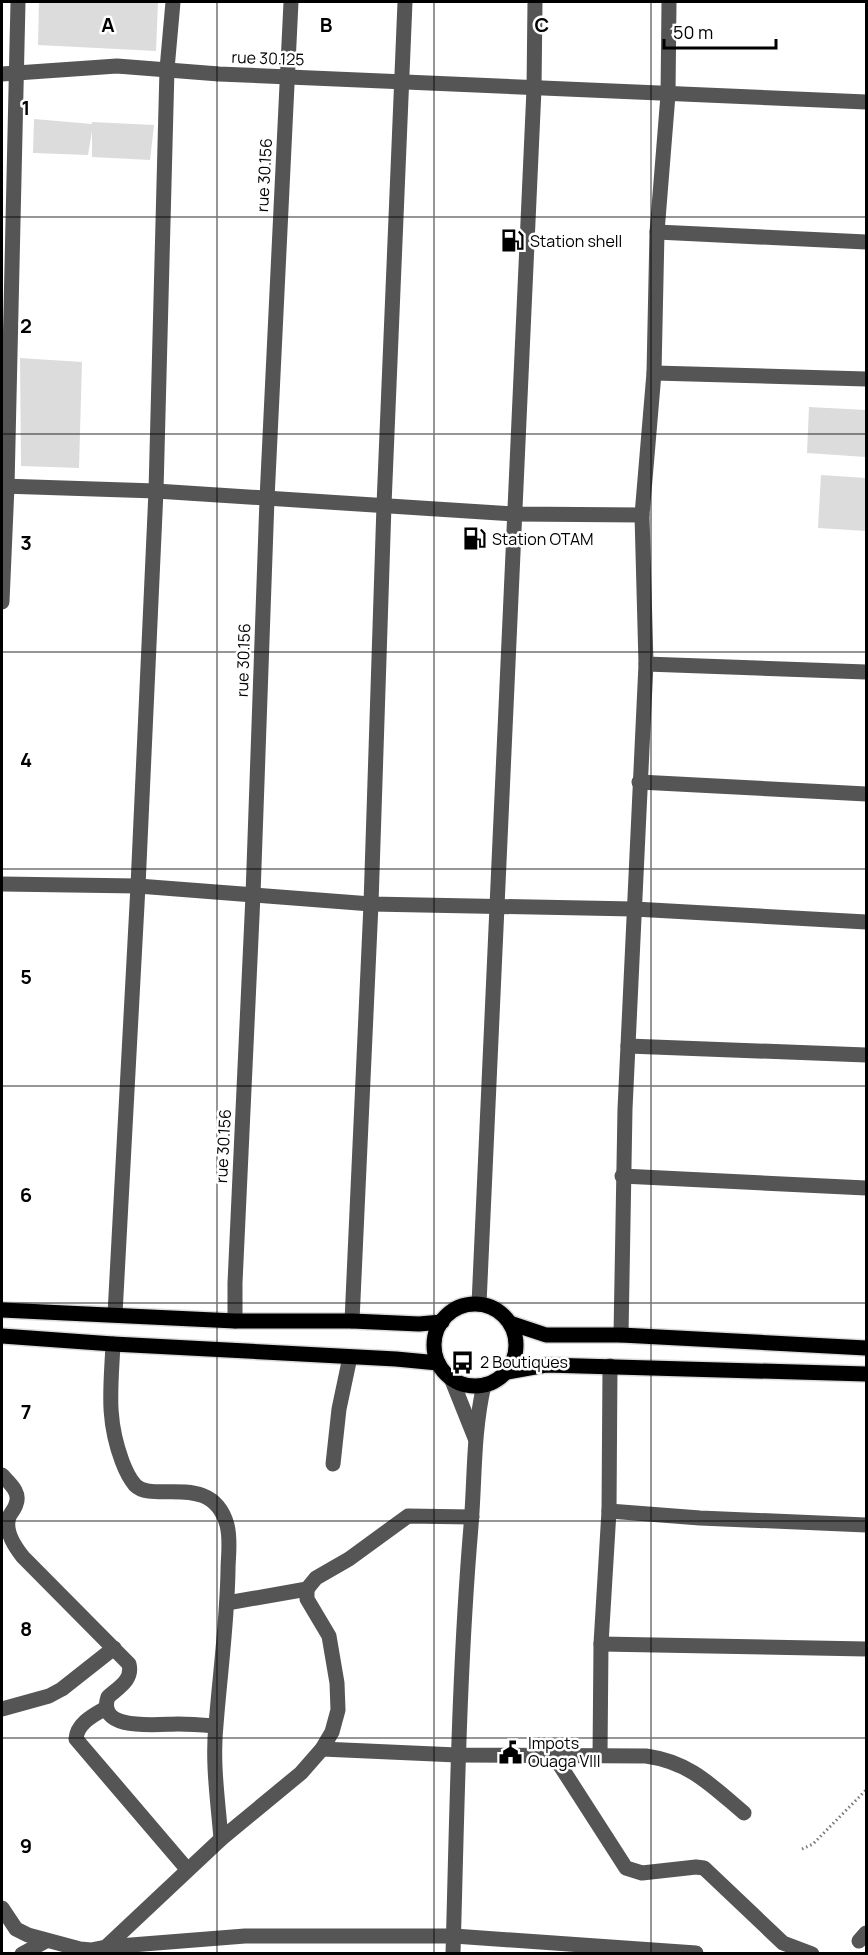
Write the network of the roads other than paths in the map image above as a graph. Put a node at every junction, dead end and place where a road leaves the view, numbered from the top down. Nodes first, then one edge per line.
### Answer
1 (18, 2) edge
2 (173, 2) edge
3 (291, 2) edge
4 (405, 2) edge
5 (535, 2) edge
6 (669, 2) edge
7 (167, 69) junction
8 (9, 74) edge
9 (287, 76) junction
10 (403, 81) junction
11 (534, 89) junction
12 (668, 94) junction
13 (867, 102) edge
14 (657, 232) junction
15 (867, 242) edge
16 (654, 374) junction
17 (867, 379) edge
18 (4, 486) edge
19 (156, 491) junction
20 (267, 499) junction
21 (384, 505) junction
22 (514, 514) junction
23 (642, 515) junction
24 (2, 602) edge
25 (646, 664) junction
26 (867, 672) edge
27 (639, 782) junction
28 (867, 794) edge
29 (2, 884) edge
30 (138, 886) junction
31 (253, 895) junction
32 (371, 904) junction
33 (497, 908) junction
34 (634, 909) junction
35 (867, 922) edge
36 (628, 1046) junction
37 (867, 1055) edge
38 (622, 1176) junction
39 (867, 1188) edge
40 (479, 1304) junction
41 (2, 1310) edge
42 (115, 1314) junction
43 (235, 1321) junction
44 (352, 1321) junction
45 (441, 1322) junction
46 (510, 1323) junction
47 (621, 1335) junction
48 (2, 1336) edge
49 (113, 1344) junction
50 (867, 1348) edge
51 (350, 1357) junction
52 (438, 1363) junction
53 (610, 1366) junction
54 (507, 1372) junction
55 (867, 1374) edge
56 (451, 1378) junction
57 (484, 1385) junction
58 (475, 1438) junction
59 (333, 1464) dead end
60 (2, 1476) edge
61 (18, 1497) junction
62 (609, 1511) junction
63 (2, 1512) edge
64 (472, 1517) junction
65 (867, 1525) edge
66 (307, 1588) junction
67 (227, 1604) junction
68 (602, 1644) junction
69 (114, 1648) junction
70 (867, 1648) edge
71 (106, 1708) junction
72 (2, 1709) edge
73 (215, 1726) junction
74 (322, 1749) junction
75 (457, 1755) junction
76 (554, 1756) junction
77 (600, 1756) junction
78 (744, 1814) dead end
79 (221, 1839) junction
80 (187, 1869) junction
81 (2, 1908) edge
82 (454, 1936) junction
83 (46, 1941) junction
84 (106, 1947) junction
85 (22, 1953) edge
86 (453, 1953) edge
87 (696, 1953) edge
88 (812, 1953) edge

1 - 8 street
2 - 7 street
3 - 9 street, rue 30.156
4 - 10 street
5 - 11 street
6 - 12 street
7 - 8 street, rue 30.125
7 - 9 street, rue 30.125
7 - 19 street
8 - 18 street
9 - 10 street, rue 30.125
9 - 20 street, rue 30.156
10 - 11 street, rue 30.125
10 - 21 street
11 - 12 street, rue 30.125
11 - 22 street
12 - 13 street, rue 30.125
12 - 14 street
14 - 15 street
14 - 16 street
16 - 17 street
16 - 23 street
18 - 19 street
18 - 24 street
19 - 20 street
19 - 30 street
20 - 21 street
20 - 31 street, rue 30.156
21 - 22 street
21 - 32 street
22 - 23 street
22 - 33 street
23 - 25 street
25 - 26 street
25 - 27 street
27 - 28 street
27 - 34 street
29 - 30 street
30 - 31 street
30 - 42 street
31 - 32 street
31 - 43 street, rue 30.156
32 - 33 street
32 - 44 street
33 - 34 street
33 - 40 street
34 - 35 street
34 - 36 street
36 - 37 street
36 - 38 street
38 - 39 street
38 - 47 street
40 - 45 main road
40 - 46 main road
41 - 42 main road
42 - 43 main road
43 - 44 main road
44 - 45 main road
45 - 52 main road
46 - 47 main road
46 - 54 main road
47 - 50 main road
48 - 49 main road
49 - 51 main road
49 - 67 street
51 - 52 main road
51 - 59 street
52 - 56 main road
53 - 54 main road
53 - 55 main road
53 - 62 street
54 - 57 main road
56 - 57 main road
56 - 58 street
57 - 58 street
58 - 64 street
60 - 61 street
61 - 63 street
61 - 69 street
62 - 65 street
62 - 68 street
64 - 66 street
64 - 75 street
66 - 67 street
66 - 74 street
67 - 73 street
68 - 70 street
68 - 77 street
69 - 71 street
69 - 72 street
71 - 73 street
71 - 80 street
73 - 79 street
74 - 75 street
74 - 79 street
75 - 76 street
75 - 82 street
76 - 77 street
76 - 88 street
77 - 78 street
79 - 80 street
80 - 84 street
81 - 83 street
82 - 84 street
82 - 86 street
82 - 87 street
83 - 84 street
83 - 85 street

